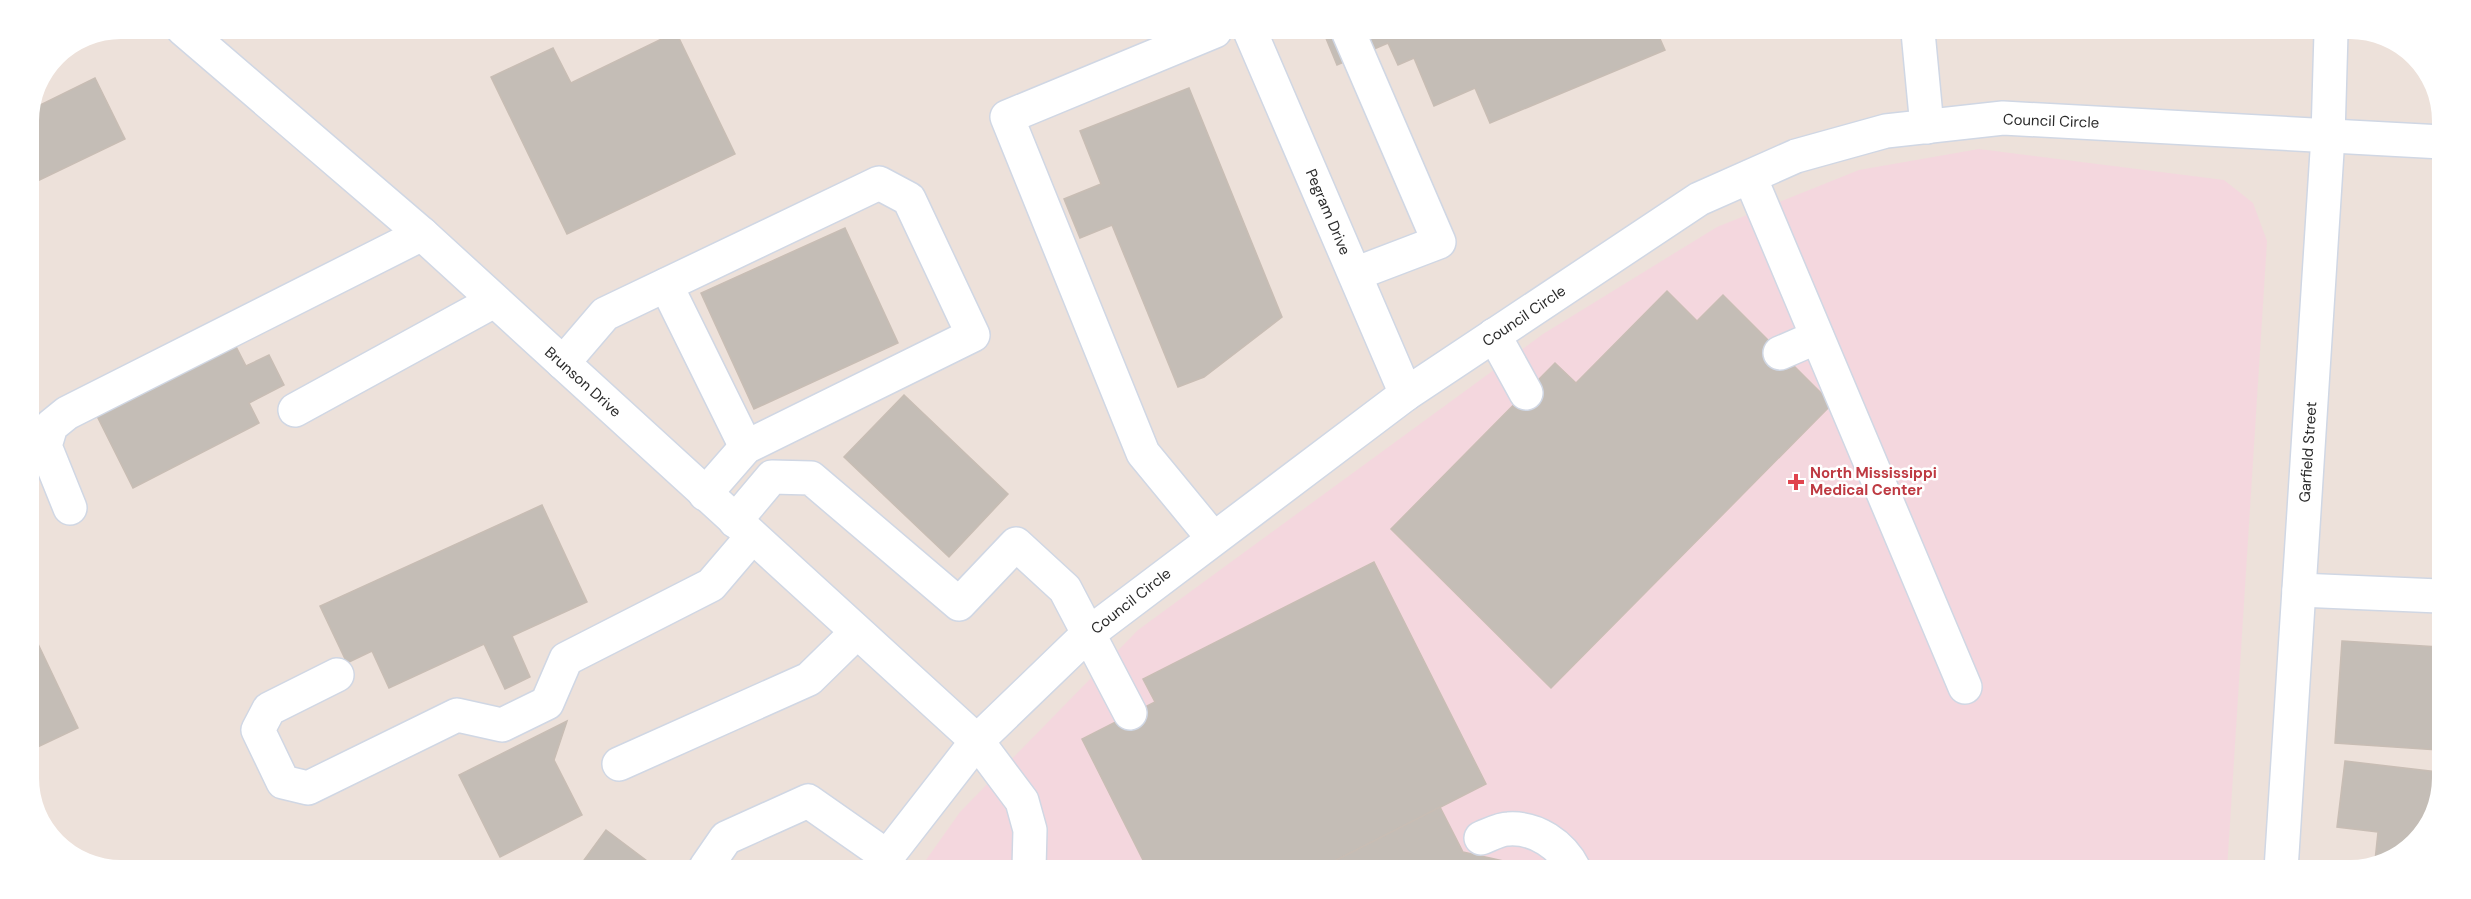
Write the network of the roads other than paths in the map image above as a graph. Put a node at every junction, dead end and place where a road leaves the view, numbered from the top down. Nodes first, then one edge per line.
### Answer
1 (195, 39) edge
2 (1196, 39) edge
3 (1253, 39) edge
4 (1351, 39) edge
5 (1919, 39) edge
6 (2331, 39) edge
7 (1927, 127) junction
8 (2328, 136) junction
9 (2432, 141) edge
10 (1750, 177) junction
11 (422, 234) junction
12 (1355, 274) junction
13 (666, 285) junction
14 (494, 301) junction
15 (1494, 335) junction
16 (1817, 338) junction
17 (1780, 353) dead end
18 (563, 363) junction
19 (1526, 393) dead end
20 (1406, 394) junction
21 (295, 410) dead end
22 (746, 447) junction
23 (705, 494) junction
24 (70, 508) dead end
25 (744, 529) junction
26 (1213, 538) junction
27 (2299, 590) junction
28 (2432, 596) edge
29 (857, 632) junction
30 (1088, 634) junction
31 (337, 675) dead end
32 (1965, 687) dead end
33 (1130, 713) dead end
34 (977, 741) junction
35 (619, 764) dead end
36 (1481, 837) dead end
37 (711, 860) edge
38 (882, 860) edge
39 (886, 860) edge
40 (1029, 860) edge
41 (1570, 860) edge
42 (2281, 860) edge

1 - 11 street, Brunson Drive
2 - 26 street
3 - 12 street, Pegram Drive
4 - 12 street
5 - 7 street
6 - 8 street, Garfield Street
7 - 8 street, Council Circle
7 - 10 street, Council Circle
8 - 9 street, Council Circle
8 - 27 street, Garfield Street
10 - 15 street, Council Circle
10 - 16 street
11 - 14 street, Brunson Drive
11 - 24 street
12 - 20 street, Pegram Drive
13 - 18 street
13 - 22 street
13 - 22 street
14 - 18 street, Brunson Drive
14 - 21 street
15 - 19 street
15 - 20 street, Council Circle
16 - 17 street
16 - 32 street
18 - 23 street, Brunson Drive
20 - 26 street, Council Circle
22 - 23 street
23 - 25 street, Brunson Drive
25 - 29 street, Brunson Drive
25 - 30 street
25 - 31 street
26 - 30 street, Council Circle
27 - 28 street
27 - 42 street, Garfield Street
29 - 34 street, Brunson Drive
29 - 35 street
30 - 33 street
30 - 34 street, Council Circle
34 - 39 street, Council Circle
34 - 40 street, Brunson Drive
36 - 41 street
37 - 38 street

